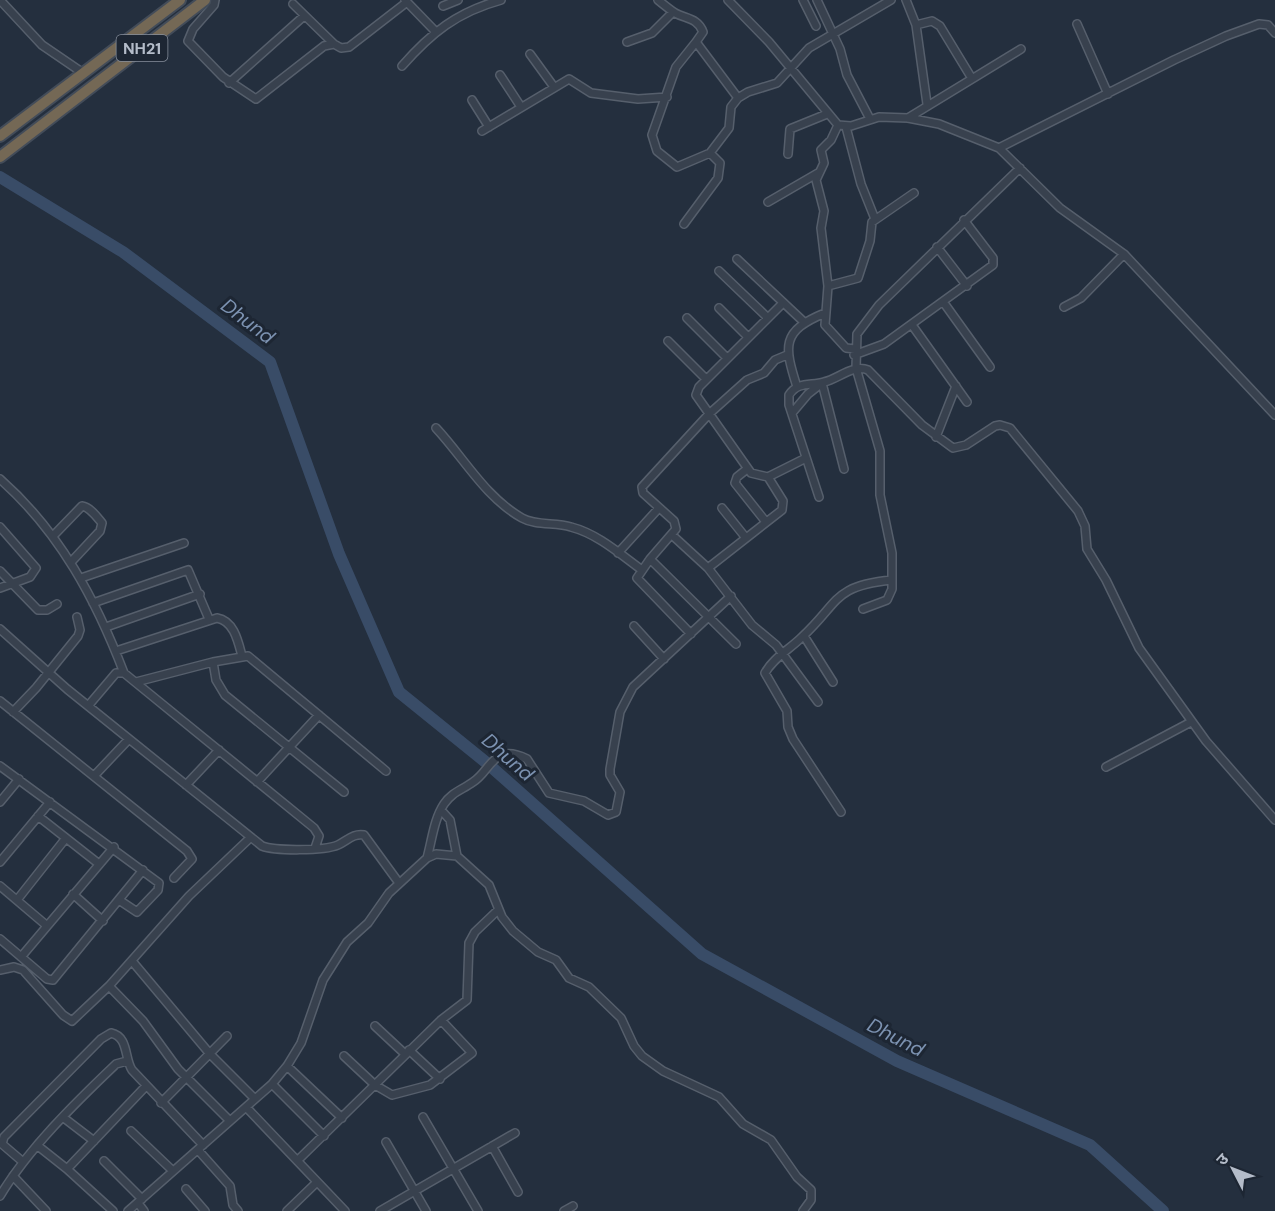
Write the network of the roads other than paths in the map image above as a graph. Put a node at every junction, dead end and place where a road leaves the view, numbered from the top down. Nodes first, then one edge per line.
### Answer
1 (0, 0) edge
2 (180, 0) edge
3 (205, 0) edge
4 (215, 0) edge
5 (458, 0) edge
6 (501, 0) edge
7 (658, 0) edge
8 (728, 0) edge
9 (803, 0) edge
10 (818, 0) edge
11 (891, 0) edge
12 (906, 0) edge
13 (406, 1) edge
14 (293, 4) dead end
15 (443, 6) dead end
16 (673, 12) junction
17 (304, 16) junction
18 (1077, 24) dead end
19 (916, 25) junction
20 (816, 26) dead end
21 (435, 31) junction
22 (1275, 33) edge
23 (833, 34) junction
24 (627, 42) dead end
25 (696, 42) junction
26 (334, 44) junction
27 (1021, 49) dead end
28 (530, 54) dead end
29 (402, 66) dead end
30 (790, 69) junction
31 (83, 73) junction
32 (500, 75) dead end
33 (971, 77) junction
34 (230, 82) junction
35 (554, 87) junction
36 (1108, 94) junction
37 (667, 97) junction
38 (738, 98) junction
39 (472, 100) dead end
40 (927, 104) junction
41 (521, 107) junction
42 (827, 114) junction
43 (908, 117) junction
44 (870, 119) junction
45 (842, 126) junction
46 (489, 127) junction
47 (482, 132) dead end
48 (0, 136) edge
49 (999, 148) junction
50 (710, 153) junction
51 (788, 154) dead end
52 (0, 158) edge
53 (1020, 168) junction
54 (818, 173) junction
55 (914, 193) dead end
56 (768, 202) dead end
57 (874, 219) junction
58 (964, 220) junction
59 (684, 224) dead end
60 (937, 247) junction
61 (1124, 254) junction
62 (737, 260) dead end
63 (719, 271) dead end
64 (828, 286) junction
65 (967, 286) junction
66 (783, 303) junction
67 (944, 303) junction
68 (1064, 307) dead end
69 (719, 308) dead end
70 (825, 313) junction
71 (687, 318) dead end
72 (768, 318) junction
73 (804, 323) junction
74 (912, 325) junction
75 (748, 337) junction
76 (668, 341) dead end
77 (851, 350) junction
78 (787, 355) junction
79 (727, 358) junction
80 (990, 367) dead end
81 (853, 370) junction
82 (706, 380) junction
83 (822, 383) junction
84 (956, 386) junction
85 (796, 387) junction
86 (967, 402) dead end
87 (792, 413) junction
88 (709, 414) junction
89 (1275, 415) edge
90 (436, 428) dead end
91 (936, 437) junction
92 (807, 458) junction
93 (747, 469) junction
94 (844, 470) dead end
95 (768, 477) junction
96 (0, 479) edge
97 (819, 497) dead end
98 (659, 508) junction
99 (722, 508) dead end
100 (766, 522) junction
101 (0, 527) edge
102 (672, 535) junction
103 (53, 536) junction
104 (746, 538) junction
105 (184, 543) dead end
106 (618, 553) junction
107 (650, 559) junction
108 (72, 561) junction
109 (708, 568) junction
110 (642, 570) junction
111 (0, 572) edge
112 (81, 578) junction
113 (892, 580) junction
114 (12, 584) junction
115 (0, 588) edge
116 (200, 594) junction
117 (731, 596) junction
118 (93, 603) junction
119 (57, 604) dead end
120 (863, 609) dead end
121 (711, 616) junction
122 (77, 617) dead end
123 (209, 619) junction
124 (634, 626) dead end
125 (105, 627) junction
126 (0, 629) edge
127 (691, 634) junction
128 (804, 636) junction
129 (736, 644) dead end
130 (116, 651) junction
131 (783, 654) junction
132 (242, 656) junction
133 (664, 659) junction
134 (213, 662) junction
135 (47, 673) junction
136 (124, 673) junction
137 (136, 682) junction
138 (833, 682) dead end
139 (0, 701) edge
140 (818, 702) dead end
141 (88, 706) junction
142 (13, 712) junction
143 (319, 714) junction
144 (1191, 722) junction
145 (129, 739) junction
146 (289, 749) junction
147 (219, 750) junction
148 (0, 766) edge
149 (1106, 767) dead end
150 (386, 771) dead end
151 (94, 776) junction
152 (19, 779) junction
153 (258, 782) junction
154 (186, 785) junction
155 (344, 792) dead end
156 (0, 802) edge
157 (50, 802) junction
158 (441, 810) junction
159 (841, 812) dead end
160 (38, 816) junction
161 (1275, 820) edge
162 (66, 838) junction
163 (250, 838) junction
164 (114, 847) junction
165 (0, 848) edge
166 (315, 848) junction
167 (7, 854) junction
168 (457, 856) junction
169 (428, 858) junction
170 (0, 862) edge
171 (99, 864) junction
172 (143, 870) junction
173 (174, 878) dead end
174 (399, 883) junction
175 (0, 886) edge
176 (73, 894) junction
177 (17, 900) junction
178 (119, 900) junction
179 (498, 910) junction
180 (103, 921) junction
181 (46, 926) junction
182 (0, 939) edge
183 (21, 957) junction
184 (132, 961) junction
185 (0, 970) edge
186 (110, 986) junction
187 (441, 1020) junction
188 (375, 1026) dead end
189 (227, 1036) dead end
190 (407, 1052) junction
191 (210, 1054) junction
192 (344, 1056) dead end
193 (127, 1061) junction
194 (287, 1065) junction
195 (186, 1078) junction
196 (440, 1079) junction
197 (272, 1084) junction
198 (375, 1084) junction
199 (146, 1086) junction
200 (255, 1099) junction
201 (161, 1104) junction
202 (246, 1107) junction
203 (423, 1117) dead end
204 (64, 1118) junction
205 (342, 1118) junction
206 (230, 1121) junction
207 (131, 1131) dead end
208 (515, 1134) dead end
209 (324, 1136) junction
210 (94, 1141) junction
211 (386, 1142) dead end
212 (38, 1146) junction
213 (492, 1146) junction
214 (200, 1147) junction
215 (298, 1160) junction
216 (104, 1161) dead end
217 (23, 1162) junction
218 (67, 1169) junction
219 (452, 1169) junction
220 (173, 1171) junction
221 (13, 1176) junction
222 (316, 1183) junction
223 (186, 1189) dead end
224 (414, 1190) junction
225 (518, 1192) dead end
226 (0, 1196) edge
227 (140, 1201) junction
228 (573, 1206) dead end
229 (236, 1208) edge
230 (46, 1211) edge
231 (113, 1211) edge
232 (128, 1211) edge
233 (144, 1211) edge
234 (205, 1211) edge
235 (225, 1211) edge
236 (287, 1211) edge
237 (345, 1211) edge
238 (380, 1211) edge
239 (426, 1211) edge
240 (478, 1211) edge
241 (564, 1211) edge
242 (802, 1211) edge

1 - 31 street
2 - 31 highway, NH21
3 - 52 highway, NH21
4 - 34 street
5 - 15 street
6 - 21 street
7 - 16 street
8 - 30 street
9 - 20 street
10 - 23 street
11 - 23 street
12 - 19 street
13 - 21 street
13 - 26 street
14 - 17 street
16 - 24 street
16 - 25 street
17 - 26 street
17 - 34 street
18 - 36 street
19 - 33 street
19 - 40 street
21 - 29 street
22 - 36 street
23 - 30 street
23 - 44 street
25 - 37 street
25 - 38 street
26 - 34 street
27 - 33 street
28 - 35 street
30 - 38 street
30 - 42 street
31 - 48 highway, NH21
32 - 41 street
33 - 40 street
35 - 37 street
35 - 41 street
36 - 49 street
37 - 50 street
38 - 50 street
39 - 46 street
40 - 43 street
41 - 46 street
42 - 45 street
42 - 51 street
43 - 44 street
43 - 49 street
44 - 45 street
45 - 54 street
45 - 57 street
46 - 47 street
49 - 53 street
50 - 59 street
53 - 58 street
53 - 61 street
54 - 56 street
54 - 64 street
55 - 57 street
57 - 64 street
58 - 60 street
58 - 65 street
60 - 65 street
60 - 77 street
61 - 68 street
61 - 89 street
62 - 66 street
63 - 72 street
64 - 70 street
65 - 67 street
66 - 72 street
66 - 73 street
67 - 74 street
67 - 80 street
69 - 75 street
70 - 73 street
70 - 77 street
71 - 79 street
72 - 75 street
73 - 78 street
74 - 77 street
74 - 84 street
75 - 79 street
76 - 82 street
77 - 81 street
78 - 85 street
78 - 88 street
79 - 82 street
81 - 83 street
81 - 91 street
81 - 113 street
82 - 88 street
83 - 85 street
83 - 87 street
83 - 94 street
84 - 86 street
84 - 91 street
85 - 87 street
87 - 92 street
88 - 93 street
88 - 98 street
90 - 106 street
91 - 144 street
92 - 95 street
92 - 97 street
93 - 95 street
93 - 100 street
95 - 100 street
96 - 103 street
98 - 102 street
98 - 106 street
99 - 104 street
100 - 104 street
101 - 114 street
102 - 107 street
102 - 109 street
103 - 108 street
103 - 108 street
104 - 109 street
105 - 112 street
106 - 110 street
107 - 110 street
107 - 121 street
108 - 112 street
109 - 117 street
110 - 127 street
111 - 114 street
112 - 118 street
113 - 120 street
113 - 128 street
114 - 115 street
114 - 119 street
116 - 118 street
116 - 123 street
116 - 125 street
117 - 121 street
117 - 131 street
118 - 125 street
121 - 127 street
121 - 129 street
122 - 135 street
123 - 130 street
123 - 132 street
124 - 133 street
125 - 130 street
126 - 135 street
127 - 133 street
128 - 131 street
128 - 138 street
130 - 136 street
131 - 140 street
131 - 159 street
132 - 134 street
132 - 143 street
133 - 158 street
134 - 137 street
134 - 146 street
135 - 141 street
135 - 142 street
136 - 137 street
136 - 141 street
137 - 147 street
139 - 142 street
141 - 145 street
142 - 151 street
143 - 146 street
143 - 150 street
144 - 149 street
144 - 161 street
145 - 151 street
145 - 154 street
146 - 153 street
146 - 155 street
147 - 153 street
147 - 154 street
148 - 152 street
151 - 173 street
152 - 156 street
152 - 157 street
153 - 166 street
154 - 163 street
157 - 160 street
157 - 164 street
158 - 168 street
158 - 169 street
160 - 162 street
160 - 167 street
162 - 171 street
162 - 177 street
163 - 166 street
163 - 184 street
164 - 171 street
164 - 172 street
165 - 167 street
166 - 174 street
167 - 170 street
168 - 169 street
168 - 179 street
169 - 174 street
171 - 176 street
172 - 178 street
172 - 178 street
174 - 194 street
175 - 177 street
176 - 180 street
176 - 181 street
177 - 181 street
178 - 180 street
179 - 187 street
179 - 242 street
180 - 183 street
181 - 183 street
182 - 183 street
184 - 186 street
184 - 191 street
185 - 186 street
186 - 195 street
187 - 190 street
187 - 196 street
188 - 190 street
189 - 191 street
190 - 196 street
190 - 198 street
191 - 195 street
191 - 200 street
192 - 198 street
193 - 199 street
193 - 204 street
193 - 217 street
194 - 197 street
194 - 205 street
195 - 201 street
195 - 206 street
196 - 198 street
197 - 200 street
197 - 209 street
198 - 205 street
199 - 201 street
199 - 210 street
200 - 202 street
201 - 214 street
202 - 206 street
202 - 215 street
203 - 219 street
204 - 210 street
204 - 212 street
205 - 209 street
206 - 214 street
207 - 220 street
208 - 213 street
209 - 215 street
210 - 218 street
211 - 224 street
212 - 217 street
212 - 218 street
213 - 219 street
213 - 225 street
214 - 220 street
214 - 229 street
215 - 222 street
216 - 227 street
217 - 221 street
218 - 231 street
219 - 224 street
219 - 240 street
220 - 227 street
221 - 226 street
221 - 230 street
222 - 236 street
222 - 237 street
223 - 234 street
224 - 238 street
224 - 239 street
227 - 232 street
227 - 233 street
228 - 241 street
229 - 235 street

